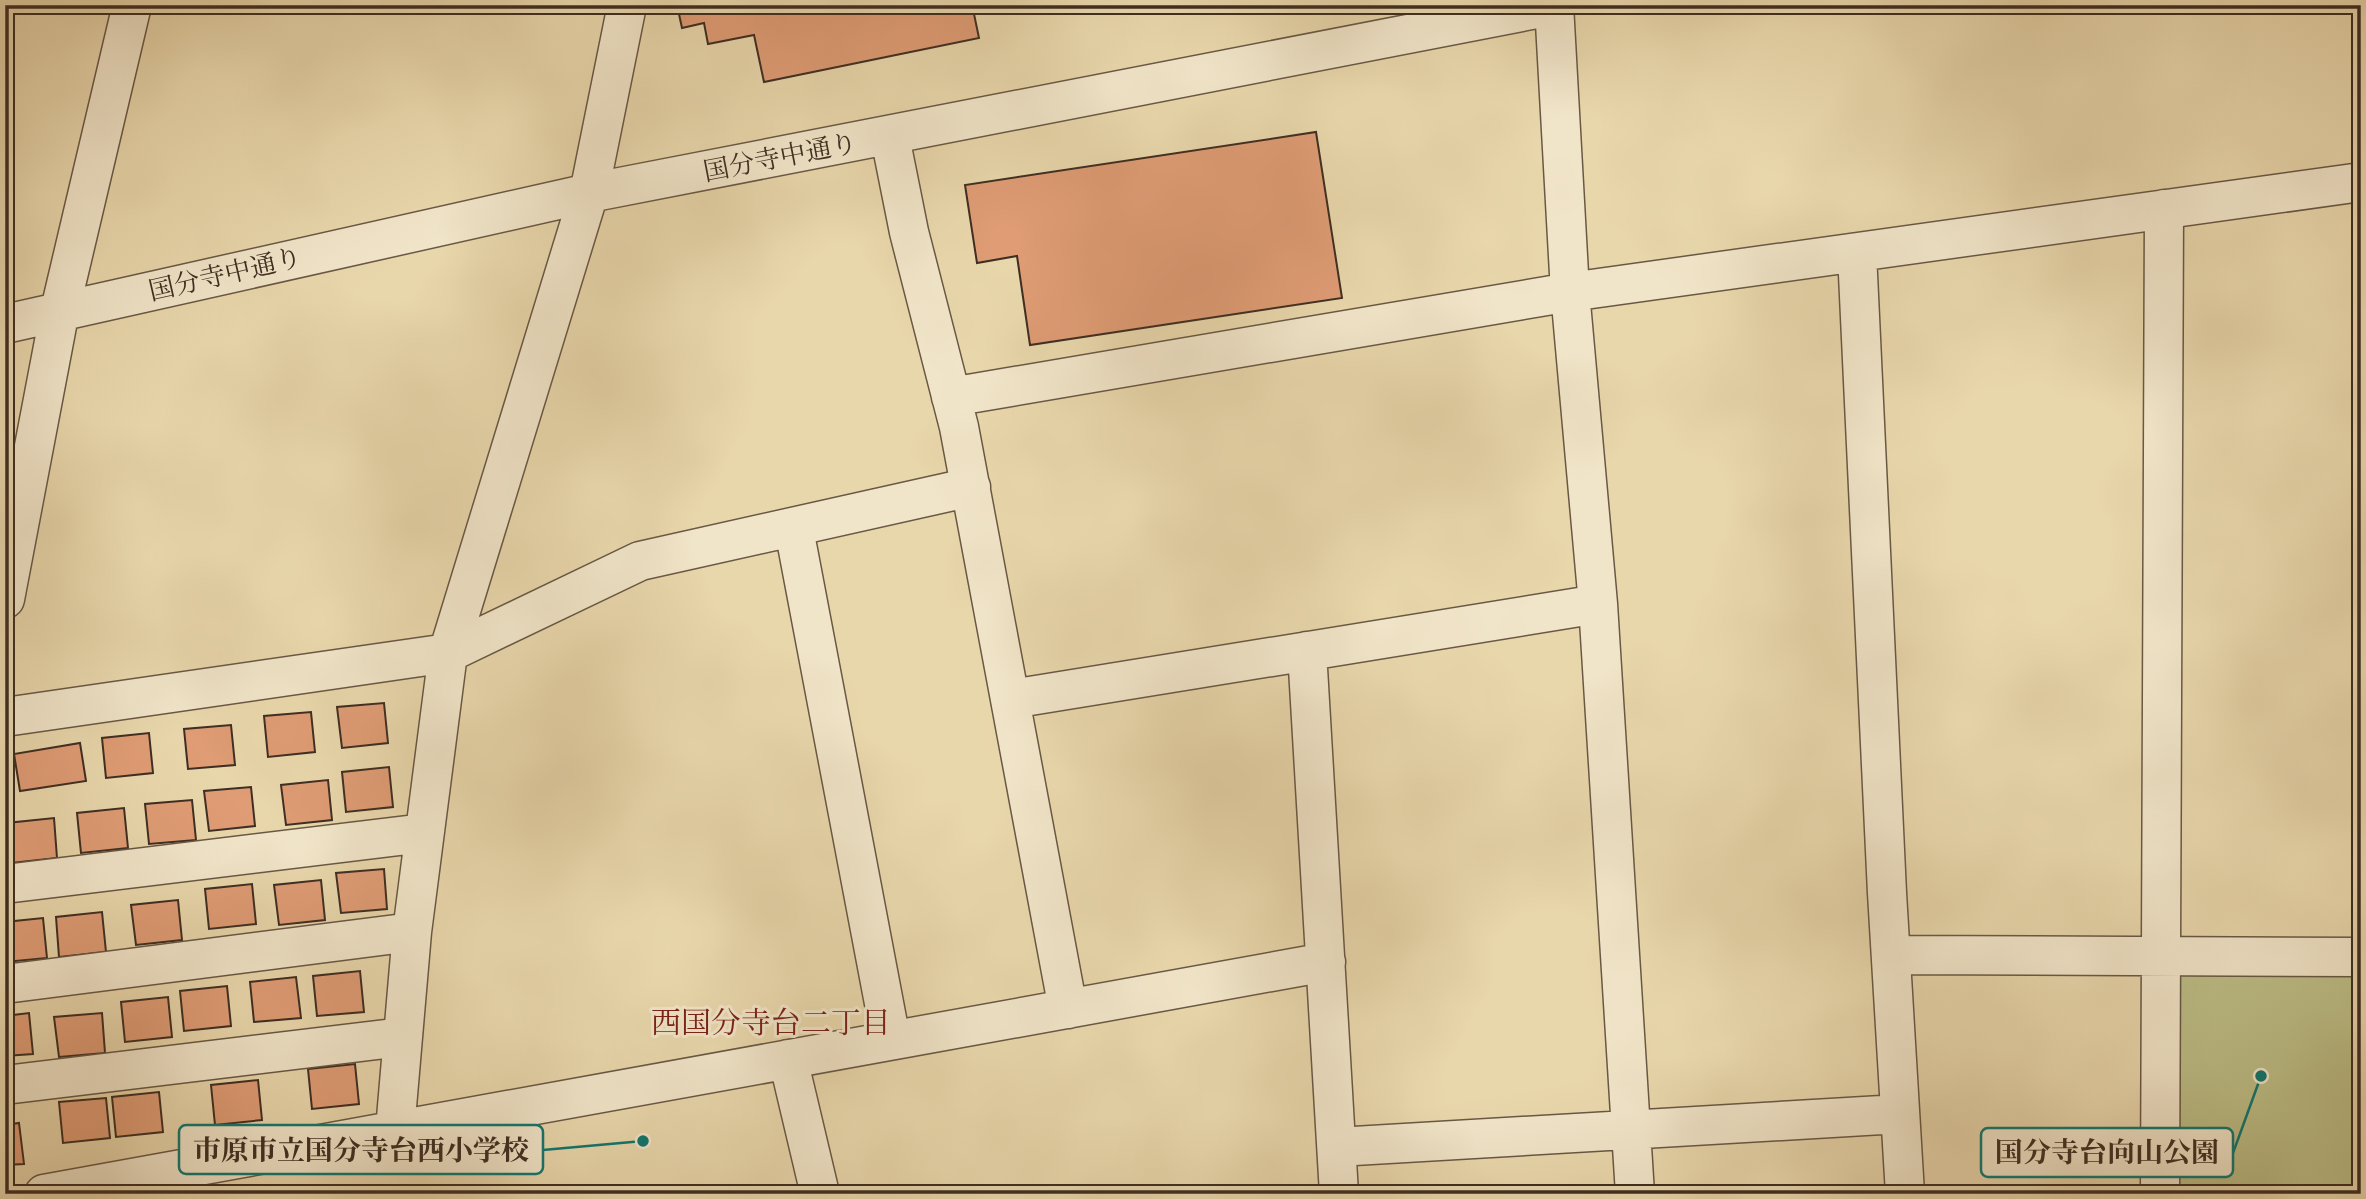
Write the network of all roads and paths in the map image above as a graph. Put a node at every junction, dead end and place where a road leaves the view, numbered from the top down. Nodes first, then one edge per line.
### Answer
1 (132, 5) edge
2 (627, 5) edge
3 (1555, 5) edge
4 (890, 137) junction
5 (2361, 182) edge
6 (589, 193) junction
7 (2164, 209) junction
8 (1857, 253) junction
9 (1570, 292) junction
10 (60, 310) junction
11 (5, 324) edge
12 (951, 397) junction
13 (971, 487) junction
14 (794, 528) junction
15 (5, 599) edge
16 (1598, 604) junction
17 (1307, 651) junction
18 (448, 653) junction
19 (1012, 699) junction
20 (5, 717) edge
21 (424, 833) junction
22 (5, 884) edge
23 (412, 932) junction
24 (1893, 955) junction
25 (2161, 957) junction
26 (2361, 957) edge
27 (1326, 962) junction
28 (5, 984) edge
29 (1068, 1009) junction
30 (402, 1037) junction
31 (891, 1040) junction
32 (788, 1059) junction
33 (5, 1086) edge
34 (1899, 1114) junction
35 (395, 1130) junction
36 (1632, 1130) junction
37 (1337, 1147) junction
38 (44, 1194) edge
39 (820, 1194) edge
40 (1339, 1194) edge
41 (1635, 1194) edge
42 (1905, 1194) edge
43 (2160, 1194) edge

1 - 10 street
2 - 6 street
3 - 4 street, 国分寺中通り
3 - 9 street
4 - 6 street, 国分寺中通り
4 - 12 street
5 - 7 street
6 - 10 street, 国分寺中通り
6 - 18 street
7 - 8 street
7 - 25 street
8 - 9 street
8 - 24 street
9 - 12 street
9 - 16 street
10 - 11 street, 国分寺中通り
10 - 15 street
12 - 13 street
13 - 14 street
13 - 19 street
14 - 18 street
14 - 31 street
16 - 17 street
16 - 36 street
17 - 19 street
17 - 27 street
18 - 20 street
18 - 21 street
19 - 29 street
21 - 22 street
21 - 23 street
23 - 28 street
23 - 30 street
24 - 25 street
24 - 34 street
25 - 26 street
25 - 43 street
27 - 29 street
27 - 37 street
29 - 31 street
30 - 33 street
30 - 35 street
31 - 32 street
32 - 35 street
32 - 39 street
34 - 36 street
34 - 42 street
35 - 38 street
36 - 37 street
36 - 41 street
37 - 40 street

